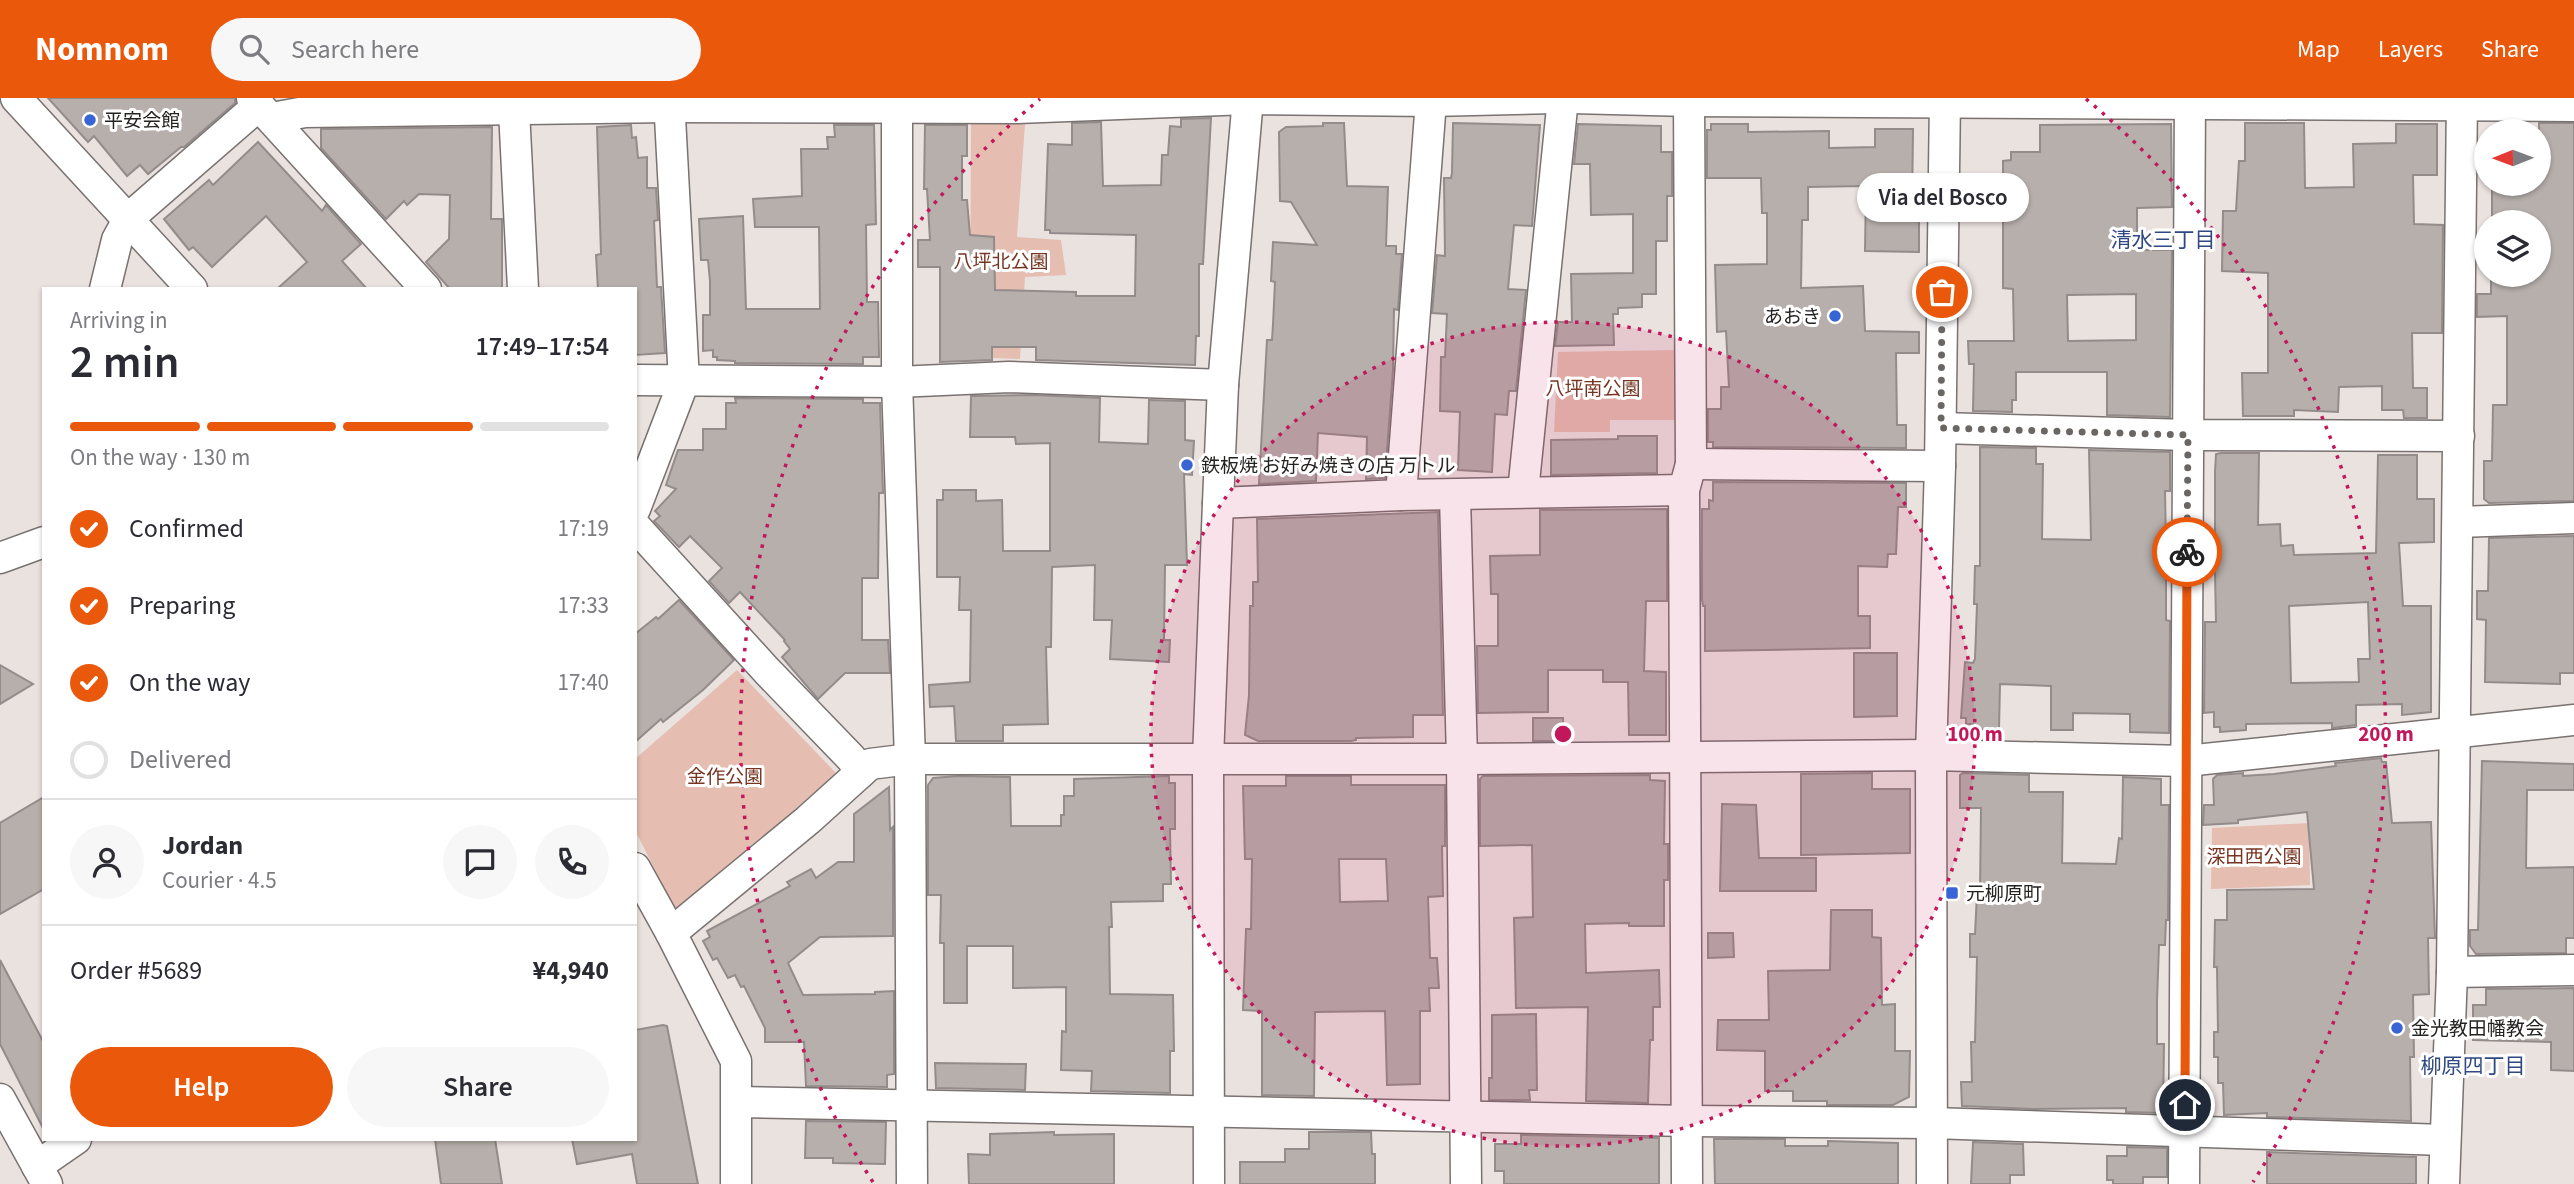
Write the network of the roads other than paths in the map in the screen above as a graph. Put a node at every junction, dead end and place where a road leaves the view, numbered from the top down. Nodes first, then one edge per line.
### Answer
1 (16, 98) edge
2 (1554, 98) edge
3 (1563, 98) edge
4 (1572, 98) edge
5 (1248, 99) edge
6 (1945, 99) edge
7 (1431, 101) junction
8 (1689, 101) junction
9 (2190, 101) edge
10 (897, 102) edge
11 (2462, 102) edge
12 (669, 103) edge
13 (260, 105) edge
14 (2574, 106) edge
15 (514, 110) junction
16 (129, 218) junction
17 (106, 287) edge
18 (190, 287) edge
19 (424, 287) edge
20 (523, 287) edge
21 (637, 380) edge
22 (684, 381) junction
23 (897, 382) junction
24 (1223, 385) junction
25 (1941, 428) junction
26 (2188, 435) junction
27 (2459, 436) junction
28 (1940, 466) junction
29 (1687, 477) junction
30 (1523, 492) junction
31 (1401, 495) junction
32 (1455, 496) junction
33 (1218, 503) junction
34 (637, 504) edge
35 (2574, 518) edge
36 (2459, 522) junction
37 (637, 528) edge
38 (42, 543) edge
39 (0, 558) edge
40 (2574, 720) edge
41 (2456, 733) junction
42 (1931, 755) junction
43 (1686, 756) junction
44 (910, 759) junction
45 (1209, 759) junction
46 (1462, 759) junction
47 (2186, 761) junction
48 (861, 772) junction
49 (637, 872) edge
50 (671, 933) junction
51 (2574, 970) edge
52 (2452, 972) junction
53 (0, 1099) edge
54 (738, 1102) junction
55 (912, 1106) junction
56 (1209, 1112) junction
57 (1466, 1115) junction
58 (1689, 1121) junction
59 (1932, 1123) junction
60 (2185, 1132) junction
61 (2445, 1140) junction
62 (74, 1141) edge
63 (42, 1175) edge
64 (736, 1184) edge
65 (912, 1184) edge
66 (1209, 1184) edge
67 (1466, 1184) edge
68 (1687, 1184) edge
69 (1932, 1184) edge
70 (2184, 1184) edge
71 (2444, 1184) edge

1 - 16 street
2 - 7 street
3 - 30 street
4 - 8 street
5 - 7 street
5 - 10 street
5 - 24 street
6 - 8 street
6 - 9 street
6 - 25 street
7 - 31 street
8 - 29 street
9 - 11 street
9 - 26 street
10 - 12 street
10 - 23 street
11 - 14 street
11 - 27 street
12 - 15 street
12 - 22 street
13 - 15 street
13 - 16 street
13 - 19 street
15 - 20 street
16 - 17 street
16 - 18 street
21 - 22 street
22 - 23 street
22 - 34 street
23 - 24 street
23 - 44 street
24 - 33 street
25 - 26 street
25 - 28 street
26 - 27 street
26 - 47 street
27 - 36 street
28 - 29 street
28 - 42 street
29 - 30 street
29 - 43 street
30 - 32 street
31 - 32 street
31 - 33 street
32 - 46 street
33 - 45 street
35 - 36 street
36 - 41 street
37 - 48 street
38 - 39 street
40 - 41 street
41 - 47 street
41 - 52 street
42 - 43 street
42 - 47 street
42 - 59 street
43 - 46 street
43 - 58 street
44 - 45 street
44 - 48 street
44 - 55 street
45 - 46 street
45 - 56 street
46 - 57 street
47 - 60 street
48 - 50 street
49 - 50 street
50 - 54 street
51 - 52 street
52 - 61 street
53 - 63 street
54 - 55 street
54 - 64 street
55 - 56 street
55 - 65 street
56 - 57 street
56 - 66 street
57 - 58 street
57 - 67 street
58 - 59 street
58 - 68 street
59 - 60 street
59 - 69 street
60 - 61 street
60 - 70 street
61 - 71 street
62 - 63 street

